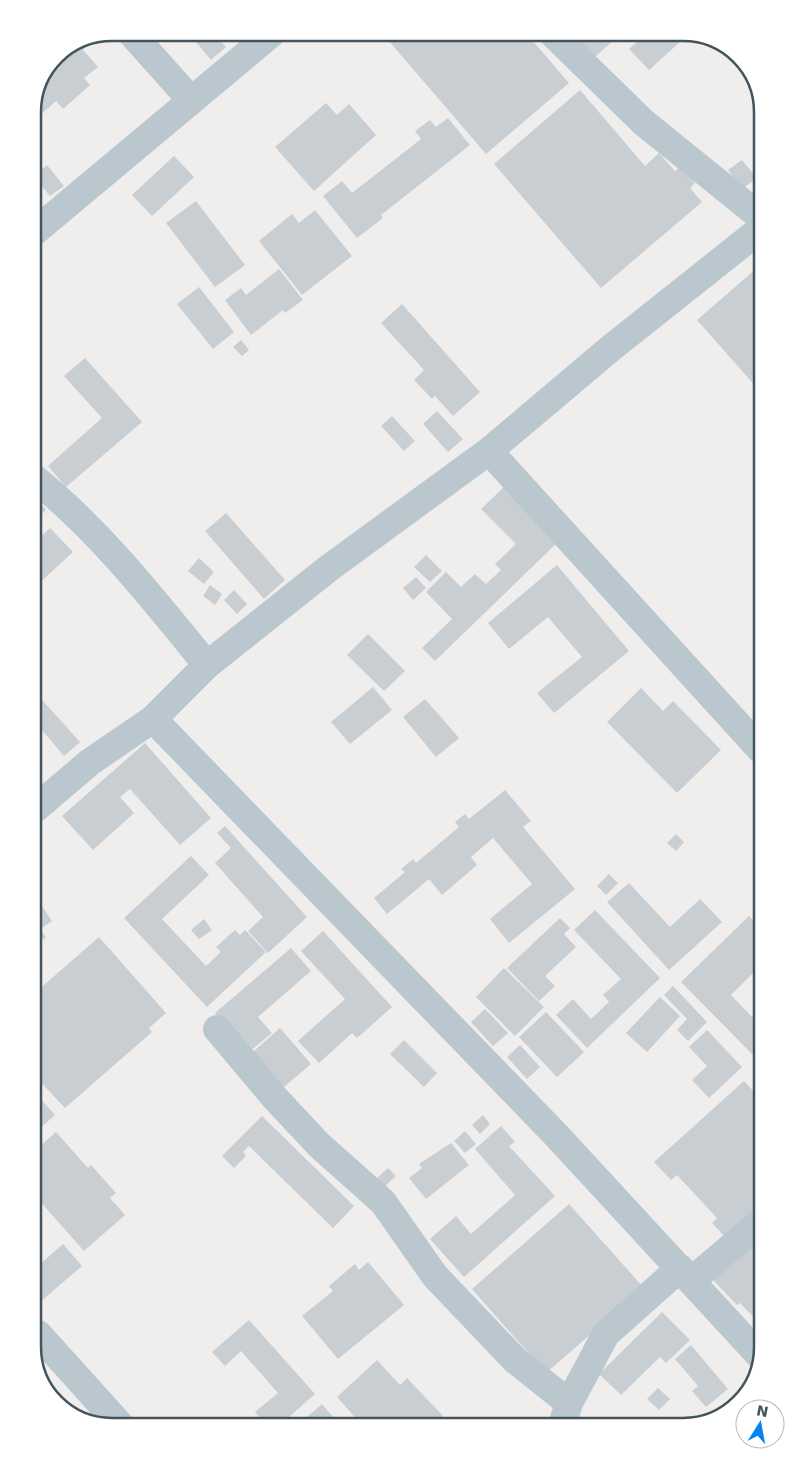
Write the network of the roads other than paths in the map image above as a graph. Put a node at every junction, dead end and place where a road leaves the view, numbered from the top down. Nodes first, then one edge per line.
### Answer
1 (139, 41) edge
2 (261, 41) edge
3 (560, 41) edge
4 (191, 100) junction
5 (754, 212) edge
6 (41, 226) edge
7 (754, 234) edge
8 (489, 451) junction
9 (41, 484) edge
10 (207, 665) junction
11 (153, 719) junction
12 (754, 742) edge
13 (41, 804) edge
14 (217, 1029) dead end
15 (754, 1227) edge
16 (685, 1275) junction
17 (41, 1337) edge
18 (754, 1349) edge
19 (566, 1412) edge
20 (114, 1418) edge

1 - 4 street
2 - 4 street
3 - 5 street
4 - 6 street
7 - 8 street
8 - 10 street
8 - 12 street
9 - 10 street
10 - 11 street
11 - 13 street
11 - 16 street
14 - 19 street
15 - 16 street
16 - 18 street
16 - 19 street
17 - 20 street

